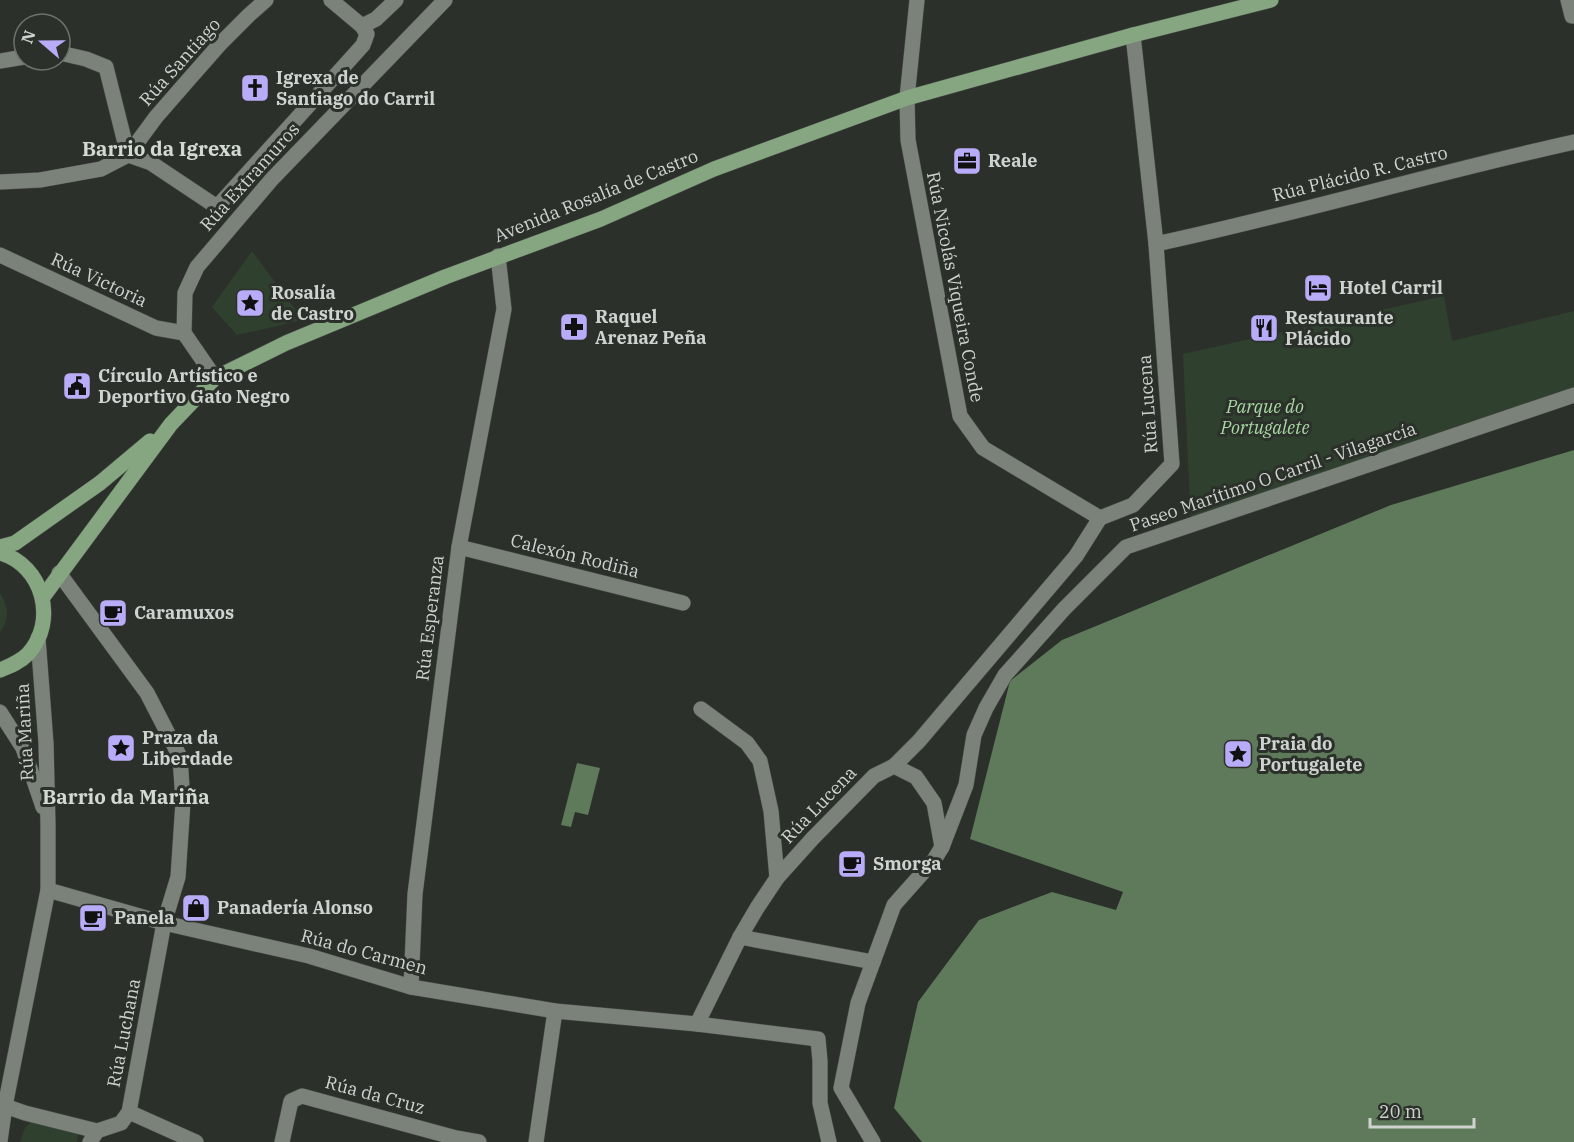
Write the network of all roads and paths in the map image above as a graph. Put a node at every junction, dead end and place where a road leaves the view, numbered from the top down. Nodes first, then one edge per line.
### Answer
1 (266, 0) edge
2 (331, 0) edge
3 (396, 0) edge
4 (445, 0) edge
5 (917, 0) edge
6 (1270, 0) edge
7 (1568, 0) edge
8 (1573, 18) edge
9 (362, 26) junction
10 (1133, 35) junction
11 (72, 56) edge
12 (907, 98) junction
13 (1574, 142) edge
14 (128, 155) junction
15 (0, 182) edge
16 (1156, 244) junction
17 (0, 255) edge
18 (498, 256) junction
19 (184, 333) junction
20 (215, 378) junction
21 (1574, 395) edge
22 (171, 424) junction
23 (1100, 518) junction
24 (459, 547) junction
25 (0, 548) edge
26 (0, 553) edge
27 (59, 573) junction
28 (43, 597) junction
29 (683, 603) dead end
30 (38, 638) junction
31 (0, 670) edge
32 (701, 709) dead end
33 (0, 712) edge
34 (894, 766) junction
35 (48, 824) junction
36 (942, 847) junction
37 (777, 878) junction
38 (48, 890) junction
39 (164, 923) junction
40 (740, 937) junction
41 (873, 962) junction
42 (411, 987) junction
43 (555, 1011) junction
44 (697, 1024) junction
45 (5, 1106) junction
46 (129, 1112) junction
47 (93, 1136) edge
48 (452, 1140) edge
49 (0, 1141) edge
50 (195, 1142) edge
51 (282, 1142) edge
52 (479, 1142) edge
53 (536, 1142) edge
54 (829, 1142) edge
55 (873, 1142) edge

1 - 14 street, Rúa Santiago
2 - 9 street
3 - 9 street
4 - 19 street, Rúa Extramuros
5 - 12 street, Rúa Nicolás Viqueira Conde
6 - 10 main road, Avenida Rosalía de Castro
7 - 8 street
9 - 14 street
10 - 12 main road, Avenida Rosalía de Castro
10 - 16 street, Rúa Lucena
11 - 14 street
12 - 18 main road, Avenida Rosalía de Castro
12 - 23 street, Rúa Nicolás Viqueira Conde
13 - 16 street, Rúa Plácido R. Castro
14 - 15 street, Rúa Santiago
16 - 23 street, Rúa Lucena
17 - 19 street, Rúa Victoria
18 - 20 main road, Avenida Rosalía de Castro
18 - 24 street, Rúa Esperanza
19 - 20 street
20 - 22 main road, Avenida Rosalía de Castro
21 - 36 street, Paseo Marítimo O Carril - Vilagarcía
22 - 25 main road
22 - 27 main road, Avenida Rosalía de Castro
23 - 34 street, Rúa Lucena
24 - 29 street, Calexón Rodiña
24 - 42 street, Rúa Esperanza
26 - 28 main road
27 - 28 main road, Avenida Rosalía de Castro
27 - 39 street
28 - 30 main road
30 - 31 main road
30 - 35 street, Rúa Mariña
32 - 37 street, Rúa Lucena
33 - 35 street, Rúa Mariña
34 - 36 street
34 - 37 street, Rúa Lucena
35 - 38 street, Rúa Mariña
36 - 41 street, Paseo Marítimo O Carril - Vilagarcía
37 - 40 street, Rúa Lucena
38 - 39 street
38 - 45 street, Rúa Mariña
39 - 42 street, Rúa do Carmen
39 - 46 street, Rúa Luchana
40 - 41 street
40 - 44 street, Rúa Lucena
41 - 55 street, Paseo Marítimo O Carril - Vilagarcía
42 - 43 street, Rúa do Carmen
43 - 44 street, Rúa do Carmen
43 - 53 street
44 - 54 street, Rúa do Carmen
45 - 47 street, Rúa Luchana
45 - 49 street, Rúa Mariña
46 - 47 street, Rúa Luchana
46 - 50 street
48 - 51 street, Rúa da Cruz
48 - 52 street, Rúa da Cruz

